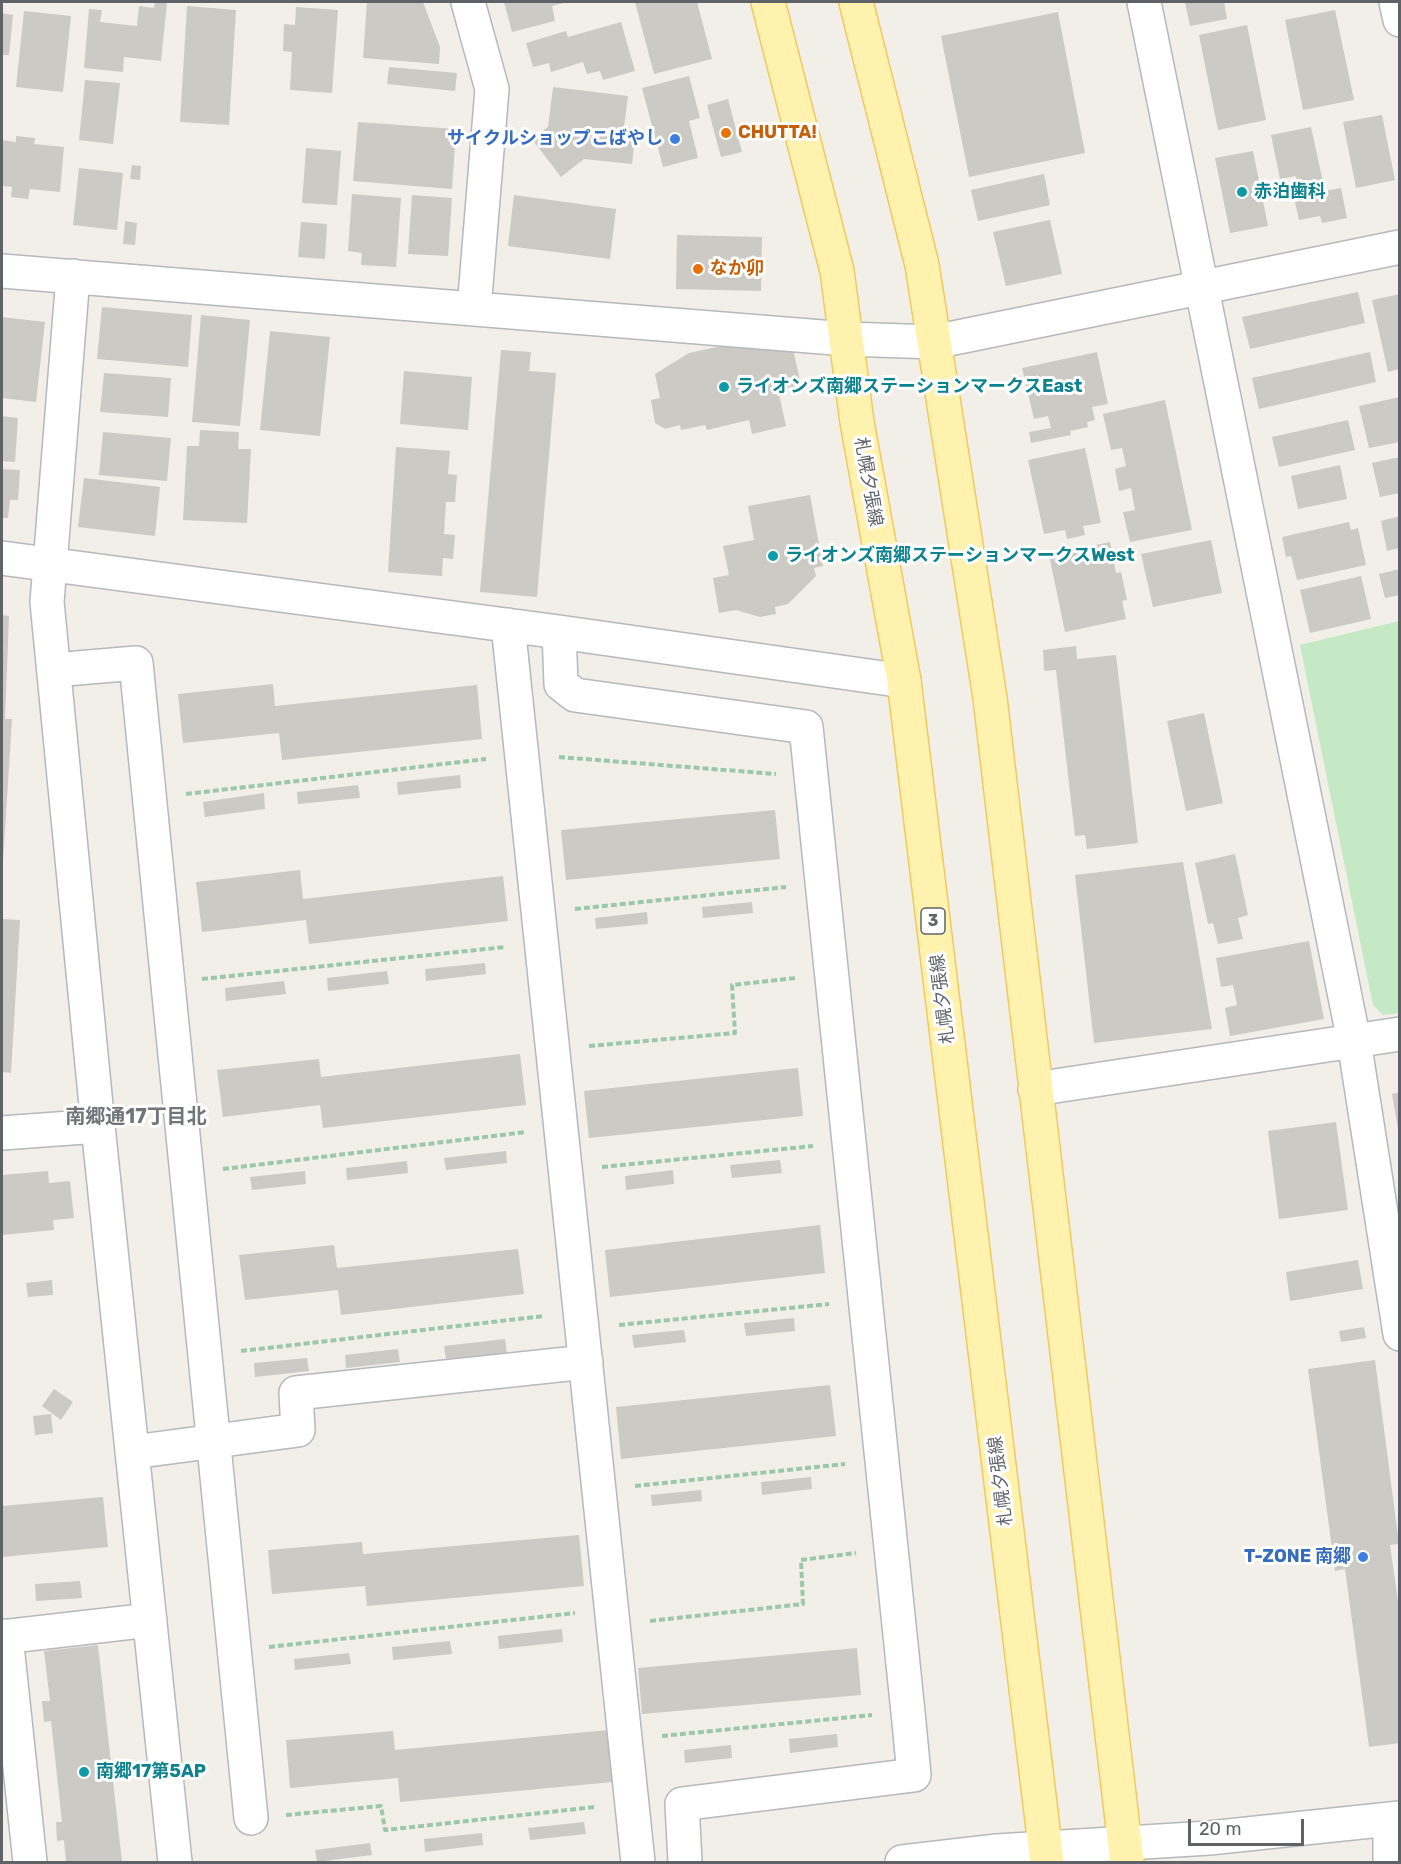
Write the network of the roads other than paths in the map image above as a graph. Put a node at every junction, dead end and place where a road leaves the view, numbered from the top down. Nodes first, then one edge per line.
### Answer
1 (468, 2) edge
2 (768, 2) edge
3 (856, 2) edge
4 (1144, 2) edge
5 (1396, 2) edge
6 (1400, 20) edge
7 (1400, 247) edge
8 (2, 270) edge
9 (73, 276) junction
10 (1203, 287) junction
11 (474, 309) junction
12 (847, 339) junction
13 (934, 342) junction
14 (2, 558) edge
15 (50, 564) junction
16 (508, 625) junction
17 (559, 632) junction
18 (54, 670) junction
19 (904, 681) junction
20 (1400, 1034) edge
21 (1354, 1041) junction
22 (1035, 1089) junction
23 (98, 1126) junction
24 (2, 1133) edge
25 (1400, 1334) edge
26 (586, 1362) junction
27 (213, 1441) junction
28 (133, 1452) junction
29 (150, 1620) junction
30 (4, 1637) edge
31 (251, 1818) road end
32 (1395, 1819) edge
33 (1126, 1854) edge
34 (1046, 1856) edge
35 (30, 1863) edge
36 (174, 1863) edge
37 (638, 1863) edge
38 (685, 1863) edge
39 (902, 1863) edge
40 (1390, 1863) edge

1 - 11 street
2 - 12 main road, 札幌夕張線 / 3
3 - 13 main road
4 - 10 street
5 - 6 street
7 - 10 street
8 - 9 street
9 - 11 street
9 - 15 street
10 - 13 street
10 - 21 street
11 - 12 street
12 - 13 street
12 - 19 main road, 札幌夕張線 / 3
13 - 22 main road
14 - 15 street
15 - 16 street
15 - 18 street
16 - 17 street
16 - 26 street
17 - 19 street
17 - 38 street
18 - 23 street
18 - 27 street
19 - 34 main road, 札幌夕張線 / 3
20 - 21 street
21 - 22 street
21 - 25 street
22 - 33 main road
23 - 24 street
23 - 28 street
26 - 27 street
26 - 37 street
27 - 28 street
27 - 31 street
28 - 29 street
29 - 30 street
29 - 36 street
30 - 35 street
32 - 33 street
32 - 40 street
33 - 34 street
34 - 39 street

